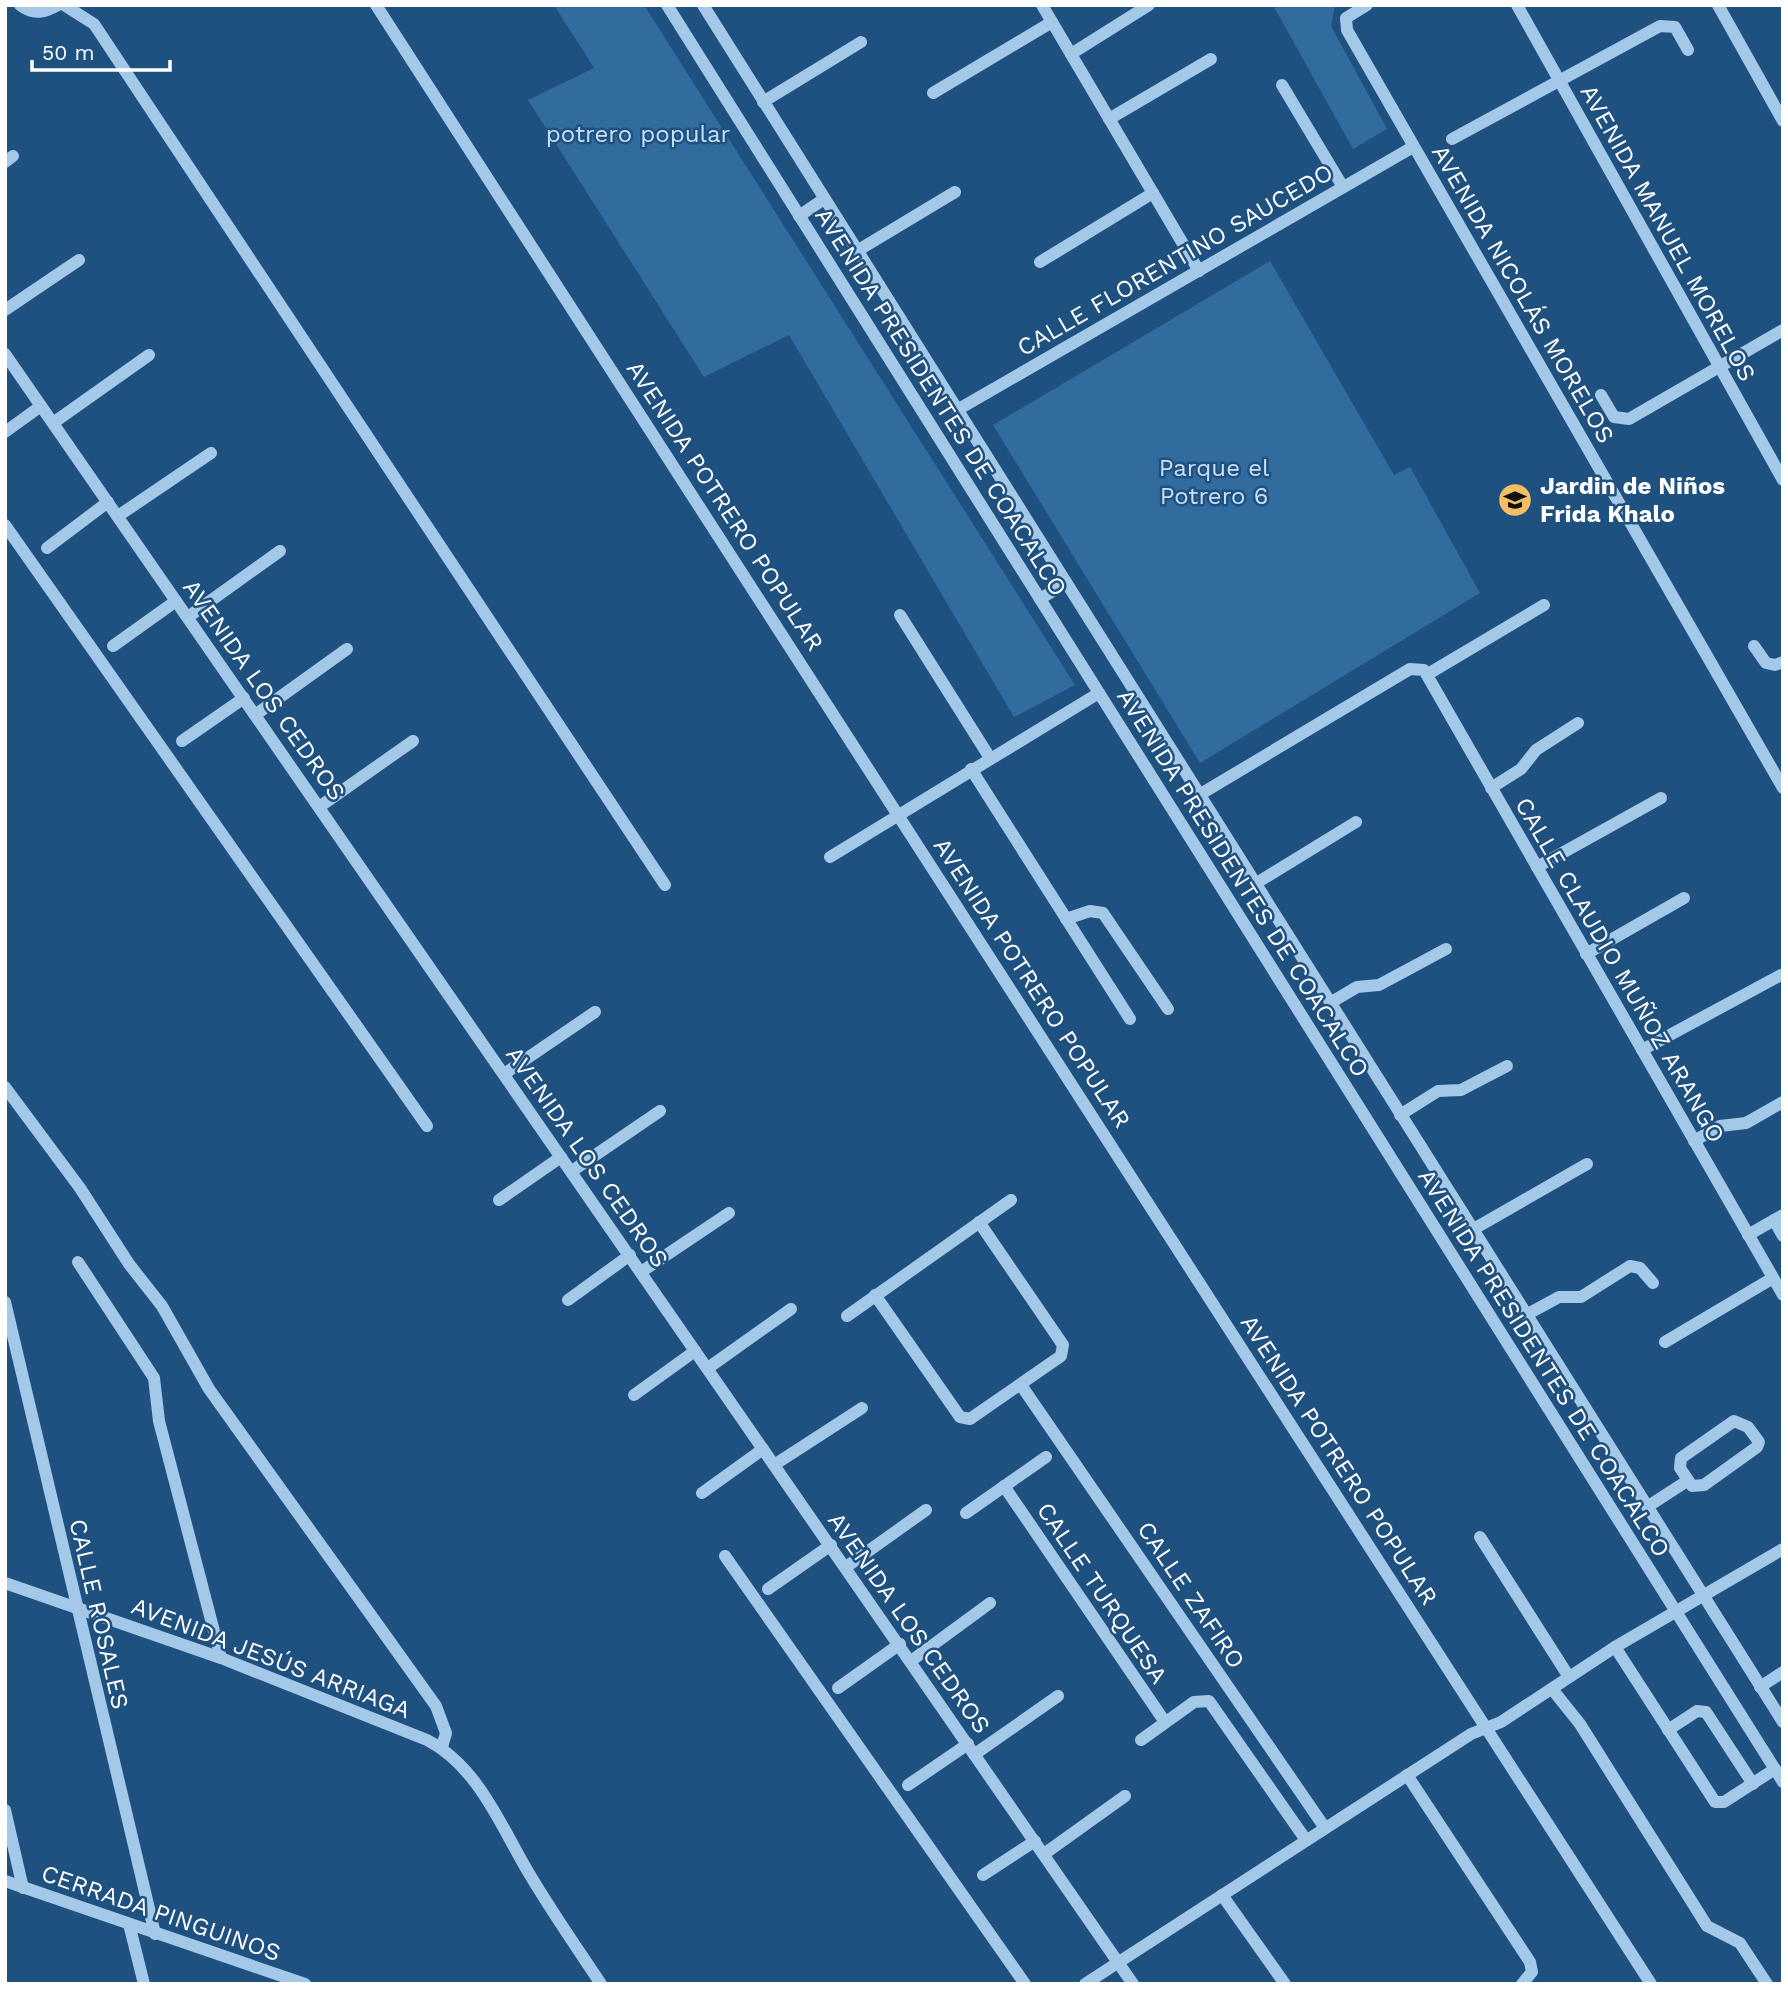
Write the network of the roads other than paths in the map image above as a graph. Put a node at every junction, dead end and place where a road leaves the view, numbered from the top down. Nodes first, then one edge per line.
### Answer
1 (20, 5) edge
2 (58, 5) edge
3 (64, 5) edge
4 (376, 5) edge
5 (667, 5) edge
6 (703, 5) edge
7 (1042, 5) edge
8 (1150, 5) edge
9 (1517, 5) edge
10 (1718, 5) edge
11 (1359, 7) edge
12 (1052, 22) junction
13 (861, 42) dead end
14 (1688, 50) dead end
15 (1071, 54) junction
16 (1210, 59) dead end
17 (1558, 80) junction
18 (1282, 85) dead end
19 (933, 93) dead end
20 (764, 102) junction
21 (1109, 119) junction
22 (1783, 121) edge
23 (1452, 139) dead end
24 (1413, 147) junction
25 (1343, 187) junction
26 (955, 192) dead end
27 (1153, 193) junction
28 (824, 199) junction
29 (799, 216) junction
30 (857, 251) junction
31 (79, 260) dead end
32 (1040, 261) dead end
33 (1199, 271) junction
34 (5, 310) edge
35 (1783, 330) edge
36 (5, 354) edge
37 (149, 355) dead end
38 (1719, 367) junction
39 (1601, 395) dead end
40 (41, 406) junction
41 (957, 410) junction
42 (53, 423) junction
43 (5, 432) edge
44 (211, 453) dead end
45 (1783, 480) edge
46 (108, 502) junction
47 (118, 516) junction
48 (5, 525) edge
49 (47, 548) dead end
50 (280, 551) dead end
51 (1066, 583) junction
52 (1040, 599) junction
53 (176, 601) junction
54 (1544, 605) dead end
55 (900, 615) dead end
56 (188, 617) junction
57 (113, 646) dead end
58 (1754, 646) dead end
59 (347, 649) dead end
60 (1783, 662) edge
61 (1424, 671) junction
62 (1099, 692) junction
63 (244, 698) junction
64 (255, 715) junction
65 (1578, 723) dead end
66 (182, 741) dead end
67 (413, 741) dead end
68 (990, 758) junction
69 (971, 769) junction
70 (1491, 788) junction
71 (1783, 788) edge
72 (1199, 795) junction
73 (1661, 798) dead end
74 (319, 807) junction
75 (899, 814) junction
76 (1356, 822) dead end
77 (830, 857) dead end
78 (1537, 867) junction
79 (1255, 884) junction
80 (665, 885) dead end
81 (1685, 898) dead end
82 (1066, 919) junction
83 (1446, 949) dead end
84 (1586, 954) junction
85 (1781, 975) edge
86 (1330, 1003) junction
87 (1168, 1009) dead end
88 (595, 1012) dead end
89 (1130, 1019) dead end
90 (1642, 1050) junction
91 (1507, 1066) dead end
92 (504, 1074) junction
93 (5, 1087) edge
94 (1783, 1102) edge
95 (660, 1111) dead end
96 (1400, 1115) junction
97 (427, 1126) dead end
98 (1694, 1142) junction
99 (561, 1157) junction
100 (1587, 1164) dead end
101 (572, 1171) junction
102 (499, 1200) dead end
103 (1011, 1200) dead end
104 (729, 1213) dead end
105 (1778, 1217) edge
106 (979, 1222) junction
107 (1472, 1230) junction
108 (1748, 1235) junction
109 (1783, 1236) edge
110 (630, 1255) junction
111 (78, 1262) dead end
112 (641, 1272) junction
113 (1773, 1278) junction
114 (1653, 1283) dead end
115 (875, 1295) junction
116 (1783, 1296) edge
117 (568, 1300) dead end
118 (5, 1302) edge
119 (791, 1309) dead end
120 (1526, 1315) junction
121 (847, 1316) dead end
122 (1665, 1342) dead end
123 (695, 1350) junction
124 (708, 1368) junction
125 (1021, 1385) junction
126 (634, 1395) dead end
127 (862, 1408) dead end
128 (763, 1449) junction
129 (1046, 1457) dead end
130 (774, 1465) junction
131 (1687, 1481) junction
132 (1004, 1486) junction
133 (702, 1493) dead end
134 (1647, 1507) junction
135 (926, 1510) dead end
136 (966, 1513) dead end
137 (1480, 1537) dead end
138 (831, 1545) junction
139 (1783, 1549) edge
140 (725, 1556) dead end
141 (846, 1567) junction
142 (5, 1583) edge
143 (768, 1589) dead end
144 (1703, 1596) junction
145 (990, 1603) dead end
146 (75, 1607) junction
147 (1675, 1611) junction
148 (900, 1644) junction
149 (1615, 1647) junction
150 (221, 1658) junction
151 (911, 1661) junction
152 (1783, 1672) edge
153 (1569, 1677) junction
154 (1760, 1687) junction
155 (838, 1688) dead end
156 (1552, 1689) junction
157 (1058, 1696) dead end
158 (1783, 1722) edge
159 (1166, 1723) junction
160 (1486, 1728) junction
161 (1668, 1730) junction
162 (1141, 1740) dead end
163 (442, 1747) junction
164 (972, 1749) junction
165 (1775, 1769) junction
166 (1407, 1775) junction
167 (1783, 1782) edge
168 (1753, 1784) junction
169 (908, 1785) dead end
170 (1125, 1796) dead end
171 (5, 1810) edge
172 (1325, 1828) junction
173 (1306, 1840) junction
174 (1035, 1841) junction
175 (1044, 1854) junction
176 (983, 1875) dead end
177 (5, 1881) edge
178 (23, 1888) junction
179 (1222, 1895) junction
180 (129, 1924) junction
181 (155, 1934) junction
182 (1118, 1961) junction
183 (291, 1981) edge
184 (144, 1984) edge
185 (304, 1984) edge
186 (601, 1984) edge
187 (1026, 1984) edge
188 (1085, 1984) edge
189 (1133, 1984) edge
190 (1284, 1984) edge
191 (1522, 1984) edge
192 (1651, 1984) edge
193 (1767, 1984) edge

1 - 2 street
3 - 80 street
4 - 75 street, AVENIDA POTRERO POPULAR
5 - 29 street, AVENIDA PRESIDENTES DE COACALCO
6 - 20 street, AVENIDA PRESIDENTES DE COACALCO
7 - 12 street
8 - 15 street
9 - 17 street, AVENIDA MANUEL MORELOS
10 - 22 street
11 - 24 street, AVENIDA NICOLÁS MORELOS
12 - 15 street
12 - 19 street
13 - 20 street
14 - 17 street
15 - 21 street
16 - 21 street
17 - 23 street
17 - 38 street, AVENIDA MANUEL MORELOS
18 - 25 street
20 - 28 street, AVENIDA PRESIDENTES DE COACALCO
21 - 27 street
24 - 25 street, CALLE FLORENTINO SAUCEDO
24 - 71 street, AVENIDA NICOLÁS MORELOS
25 - 33 street, CALLE FLORENTINO SAUCEDO
26 - 30 street
27 - 32 street
27 - 33 street
28 - 29 street
28 - 30 street, AVENIDA PRESIDENTES DE COACALCO
29 - 52 street, AVENIDA PRESIDENTES DE COACALCO
30 - 41 street, AVENIDA PRESIDENTES DE COACALCO
31 - 34 street
33 - 41 street, CALLE FLORENTINO SAUCEDO
35 - 38 street
36 - 40 street, AVENIDA LOS CEDROS
37 - 42 street
38 - 39 street
38 - 45 street, AVENIDA MANUEL MORELOS
40 - 42 street, AVENIDA LOS CEDROS
40 - 43 street
41 - 51 street, AVENIDA PRESIDENTES DE COACALCO
42 - 46 street, AVENIDA LOS CEDROS
44 - 47 street
46 - 47 street, AVENIDA LOS CEDROS
46 - 49 street
47 - 53 street, AVENIDA LOS CEDROS
48 - 97 street
50 - 56 street
51 - 52 street
51 - 72 street, AVENIDA PRESIDENTES DE COACALCO
52 - 62 street, AVENIDA PRESIDENTES DE COACALCO
53 - 56 street, AVENIDA LOS CEDROS
53 - 57 street
54 - 61 street
55 - 68 street
56 - 63 street, AVENIDA LOS CEDROS
58 - 60 street
59 - 64 street
61 - 70 street, CALLE CLAUDIO MUÑOZ ARANGO
61 - 72 street
62 - 68 street
62 - 147 street, AVENIDA PRESIDENTES DE COACALCO
63 - 64 street, AVENIDA LOS CEDROS
63 - 66 street
64 - 74 street, AVENIDA LOS CEDROS
65 - 70 street
67 - 74 street
68 - 69 street
69 - 75 street
69 - 82 street
70 - 78 street, CALLE CLAUDIO MUÑOZ ARANGO
72 - 79 street, AVENIDA PRESIDENTES DE COACALCO
73 - 78 street
74 - 92 street, AVENIDA LOS CEDROS
75 - 77 street
75 - 160 street, AVENIDA POTRERO POPULAR
76 - 79 street
78 - 84 street, CALLE CLAUDIO MUÑOZ ARANGO
79 - 86 street, AVENIDA PRESIDENTES DE COACALCO
81 - 84 street
82 - 87 street
82 - 89 street
83 - 86 street
84 - 90 street, CALLE CLAUDIO MUÑOZ ARANGO
85 - 90 street
86 - 96 street, AVENIDA PRESIDENTES DE COACALCO
88 - 92 street
90 - 98 street, CALLE CLAUDIO MUÑOZ ARANGO
91 - 96 street
92 - 99 street, AVENIDA LOS CEDROS
93 - 163 street
94 - 98 street
95 - 101 street
96 - 107 street, AVENIDA PRESIDENTES DE COACALCO
98 - 108 street, CALLE CLAUDIO MUÑOZ ARANGO
99 - 101 street, AVENIDA LOS CEDROS
99 - 102 street
100 - 107 street
101 - 110 street, AVENIDA LOS CEDROS
103 - 106 street
104 - 112 street
105 - 108 street
105 - 109 street
106 - 115 street
106 - 125 street
107 - 120 street, AVENIDA PRESIDENTES DE COACALCO
108 - 113 street, CALLE CLAUDIO MUÑOZ ARANGO
110 - 112 street, AVENIDA LOS CEDROS
110 - 117 street
111 - 150 street
112 - 123 street, AVENIDA LOS CEDROS
113 - 116 street, CALLE CLAUDIO MUÑOZ ARANGO
113 - 122 street
114 - 120 street
115 - 121 street
115 - 125 street
118 - 146 street, CALLE ROSALES
119 - 124 street
120 - 134 street, AVENIDA PRESIDENTES DE COACALCO
123 - 124 street, AVENIDA LOS CEDROS
123 - 126 street
124 - 128 street, AVENIDA LOS CEDROS
125 - 172 street, CALLE ZAFIRO
127 - 130 street
128 - 130 street, AVENIDA LOS CEDROS
128 - 133 street
129 - 132 street
130 - 138 street, AVENIDA LOS CEDROS
131 - 131 street
131 - 134 street
132 - 136 street
132 - 159 street, CALLE TURQUESA
134 - 144 street, AVENIDA PRESIDENTES DE COACALCO
135 - 141 street
137 - 153 street
138 - 141 street, AVENIDA LOS CEDROS
138 - 143 street
139 - 144 street
140 - 187 street
141 - 148 street, AVENIDA LOS CEDROS
142 - 146 street, AVENIDA JESÚS ARRIAGA
144 - 147 street
144 - 154 street, AVENIDA PRESIDENTES DE COACALCO
145 - 151 street
146 - 150 street, AVENIDA JESÚS ARRIAGA
146 - 181 street, CALLE ROSALES
147 - 149 street
147 - 165 street, AVENIDA PRESIDENTES DE COACALCO
148 - 151 street, AVENIDA LOS CEDROS
148 - 155 street
149 - 153 street
149 - 161 street
150 - 163 street, AVENIDA JESÚS ARRIAGA
151 - 164 street, AVENIDA LOS CEDROS
152 - 154 street
153 - 156 street
154 - 158 street, AVENIDA PRESIDENTES DE COACALCO
156 - 160 street
156 - 193 street
157 - 164 street
159 - 162 street
159 - 173 street
160 - 166 street
160 - 192 street, AVENIDA POTRERO POPULAR
161 - 168 street
161 - 168 street
163 - 186 street
164 - 169 street
164 - 174 street, AVENIDA LOS CEDROS
165 - 167 street, AVENIDA PRESIDENTES DE COACALCO
165 - 168 street
166 - 172 street
166 - 191 street
170 - 175 street
171 - 178 street
172 - 173 street
173 - 179 street
174 - 175 street, AVENIDA LOS CEDROS
174 - 176 street
175 - 182 street, AVENIDA LOS CEDROS
177 - 178 street, CERRADA PINGUINOS
178 - 180 street, CERRADA PINGUINOS
179 - 182 street
179 - 190 street
180 - 181 street, CERRADA PINGUINOS
180 - 184 street
181 - 183 street, CERRADA PINGUINOS
182 - 188 street
182 - 189 street, AVENIDA LOS CEDROS
183 - 185 street, CERRADA PINGUINOS

